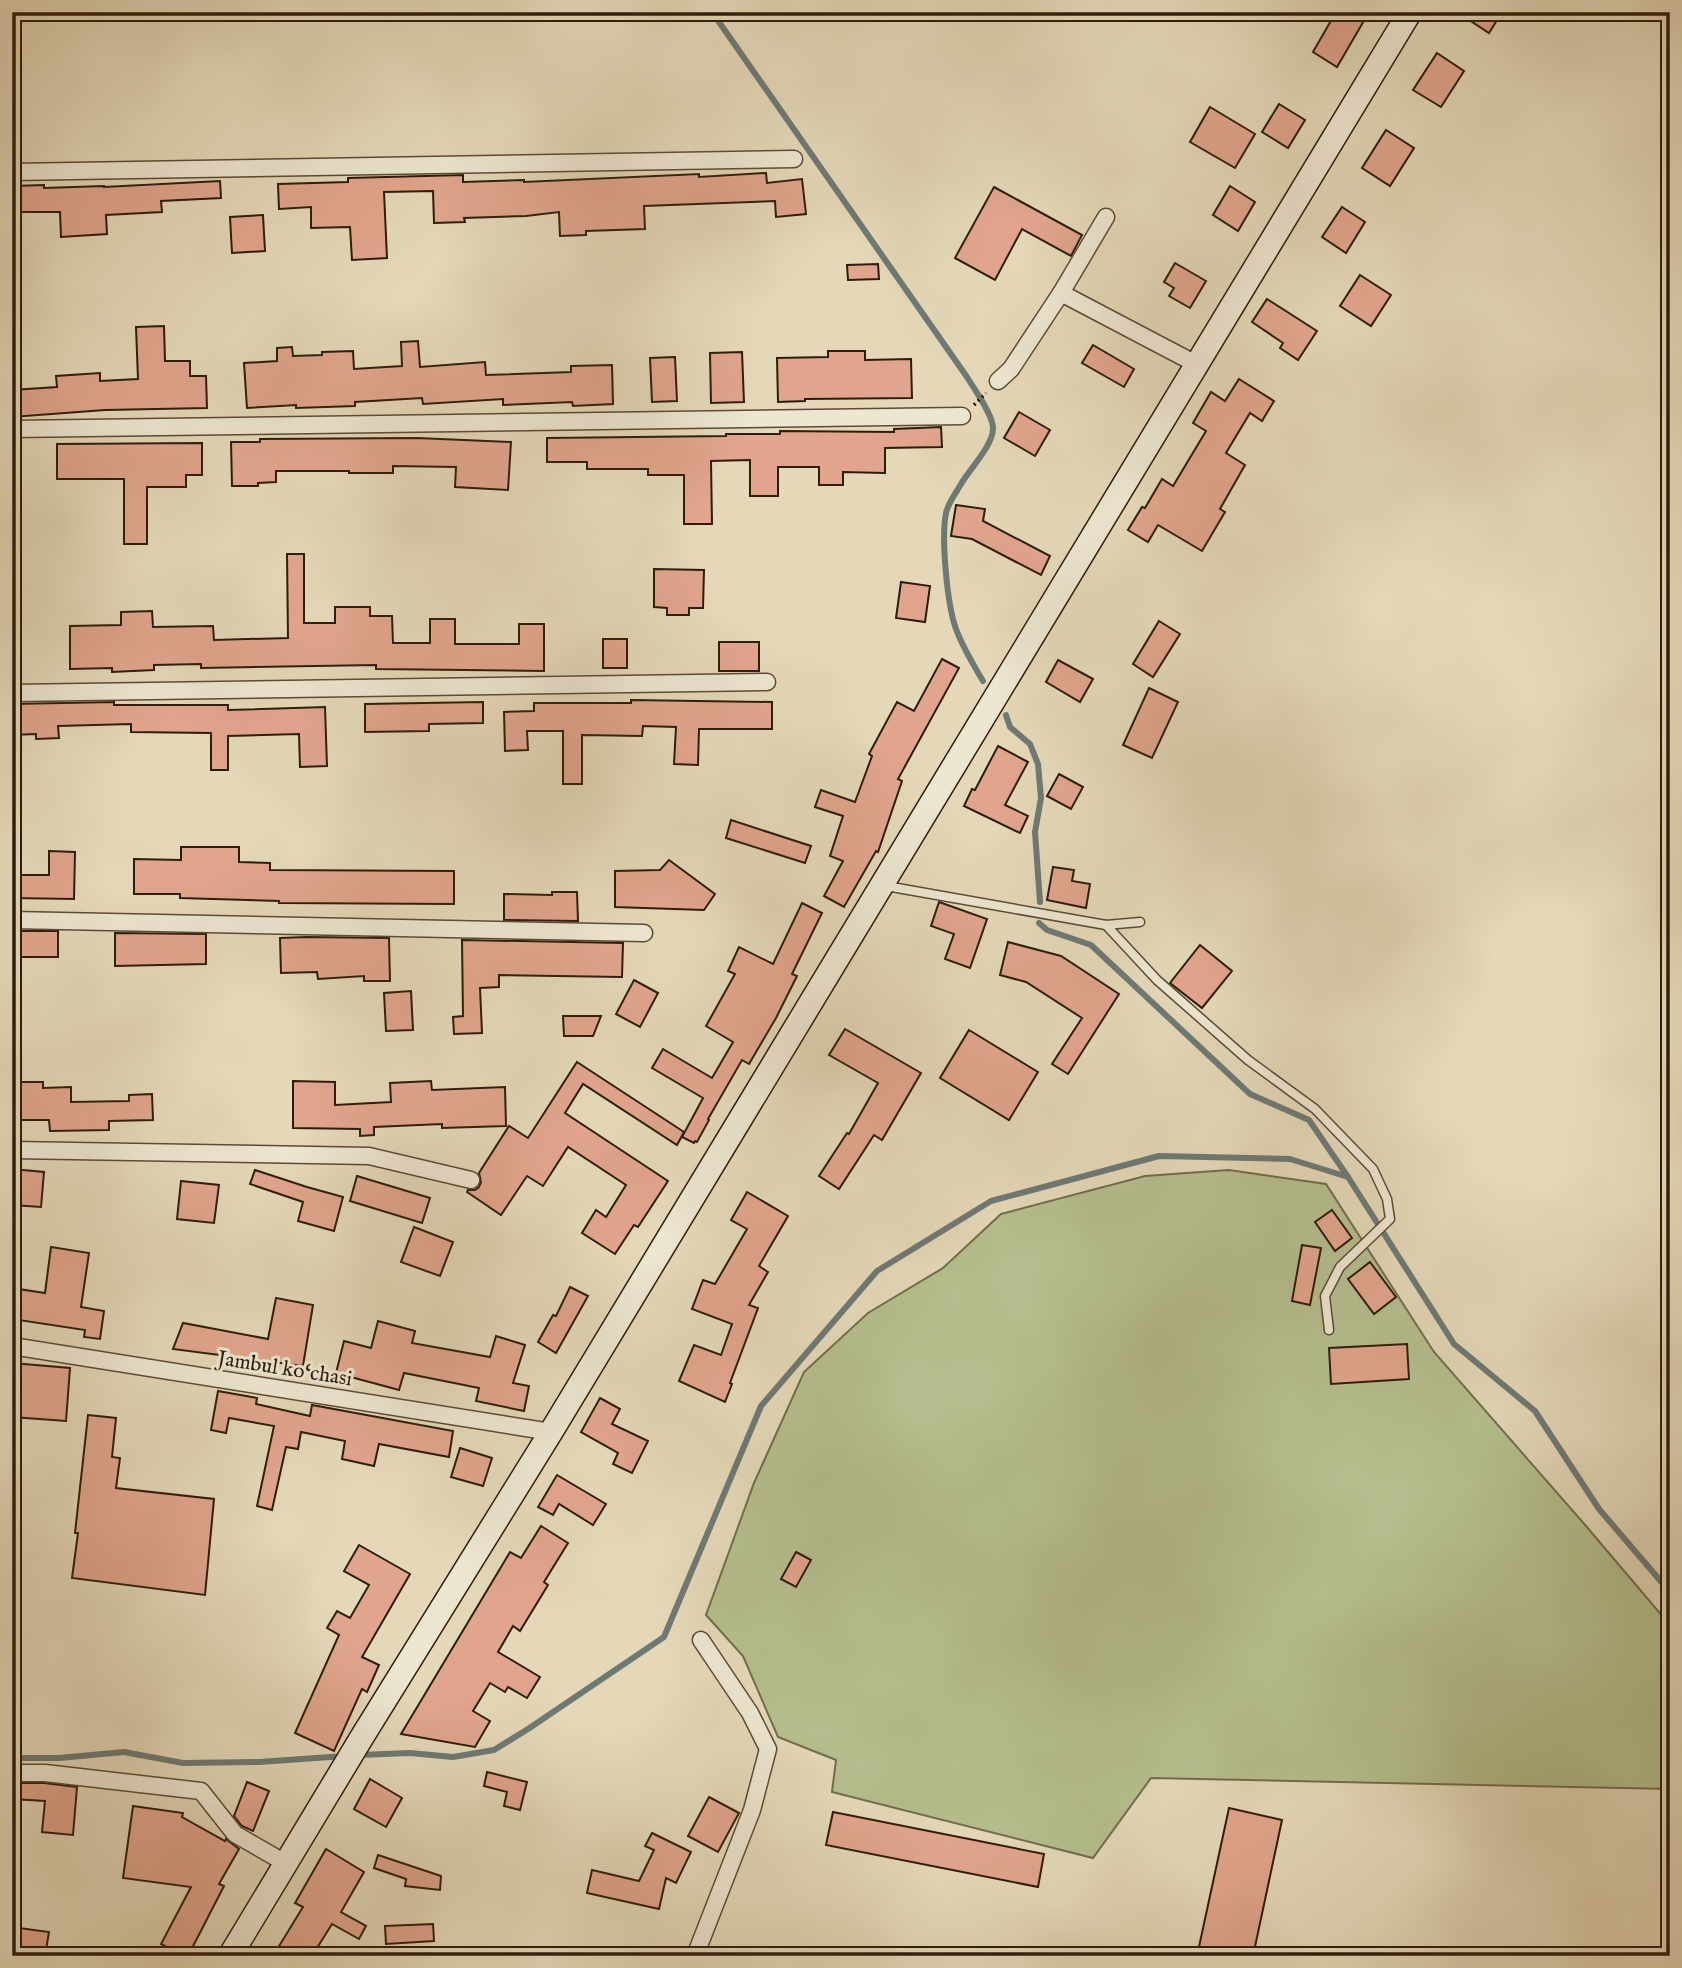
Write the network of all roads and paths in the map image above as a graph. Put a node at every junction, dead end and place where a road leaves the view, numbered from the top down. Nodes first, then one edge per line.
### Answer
1 (1410, 12) edge
2 (794, 159) dead end
3 (12, 172) edge
4 (1106, 217) dead end
5 (1061, 293) junction
6 (1198, 365) junction
7 (998, 381) joint
8 (962, 416) joint
9 (12, 429) edge
10 (767, 682) dead end
11 (12, 693) edge
12 (880, 886) junction
13 (12, 920) edge
14 (1140, 922) dead end
15 (1106, 925) junction
16 (644, 933) dead end
17 (12, 1150) edge
18 (471, 1180) dead end
19 (1329, 1330) dead end
20 (12, 1346) edge
21 (551, 1432) junction
22 (701, 1640) dead end
23 (12, 1773) edge
24 (287, 1864) junction
25 (230, 1956) edge
26 (695, 1956) edge

1 - 6 main road
2 - 3 street
4 - 5 street
5 - 6 street
5 - 7 street
6 - 12 main road
7 - 8 path
8 - 9 street
10 - 11 street
12 - 15 lane
12 - 21 main road
13 - 16 street
14 - 15 lane
15 - 19 lane
17 - 18 street
20 - 21 street, Jambul ko‘chasi
21 - 24 main road
22 - 26 street
23 - 24 street
24 - 25 main road

